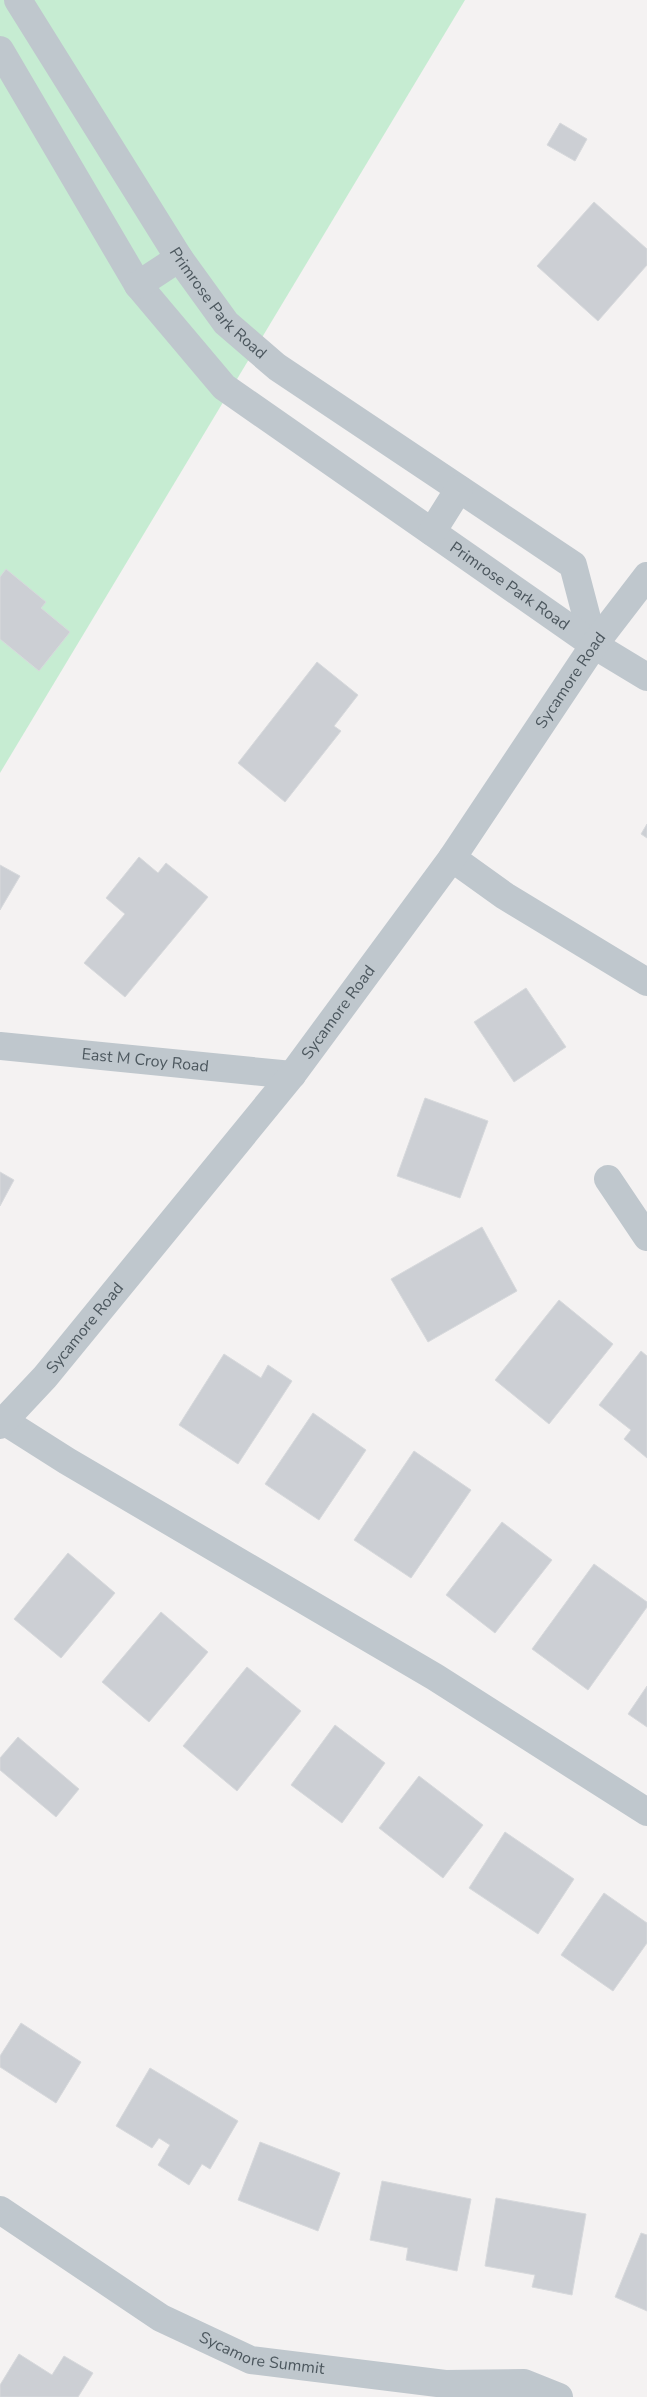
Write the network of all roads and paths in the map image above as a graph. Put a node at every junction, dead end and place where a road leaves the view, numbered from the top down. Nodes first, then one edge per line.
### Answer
1 (18, 0) edge
2 (0, 50) edge
3 (179, 258) junction
4 (138, 286) junction
5 (459, 489) junction
6 (432, 532) junction
7 (647, 576) edge
8 (594, 645) junction
9 (647, 678) edge
10 (452, 858) junction
11 (647, 982) edge
12 (0, 1046) edge
13 (292, 1075) junction
14 (608, 1179) dead end
15 (647, 1236) edge
16 (2, 1423) edge
17 (647, 1812) edge
18 (0, 2210) edge
19 (559, 2397) edge

1 - 3 street, Primrose Park Road
2 - 4 street, Primrose Park Road
3 - 4 street
3 - 5 street, Primrose Park Road
4 - 6 street, Primrose Park Road
5 - 6 street
5 - 8 street, Primrose Park Road
6 - 8 street, Primrose Park Road
7 - 8 street, Sycamore Road
8 - 9 street
8 - 10 street, Sycamore Road
10 - 11 street
10 - 13 street, Sycamore Road
12 - 13 street, East M Croy Road
13 - 16 street, Sycamore Road
14 - 15 street
16 - 17 street
18 - 19 street, Sycamore Summit

